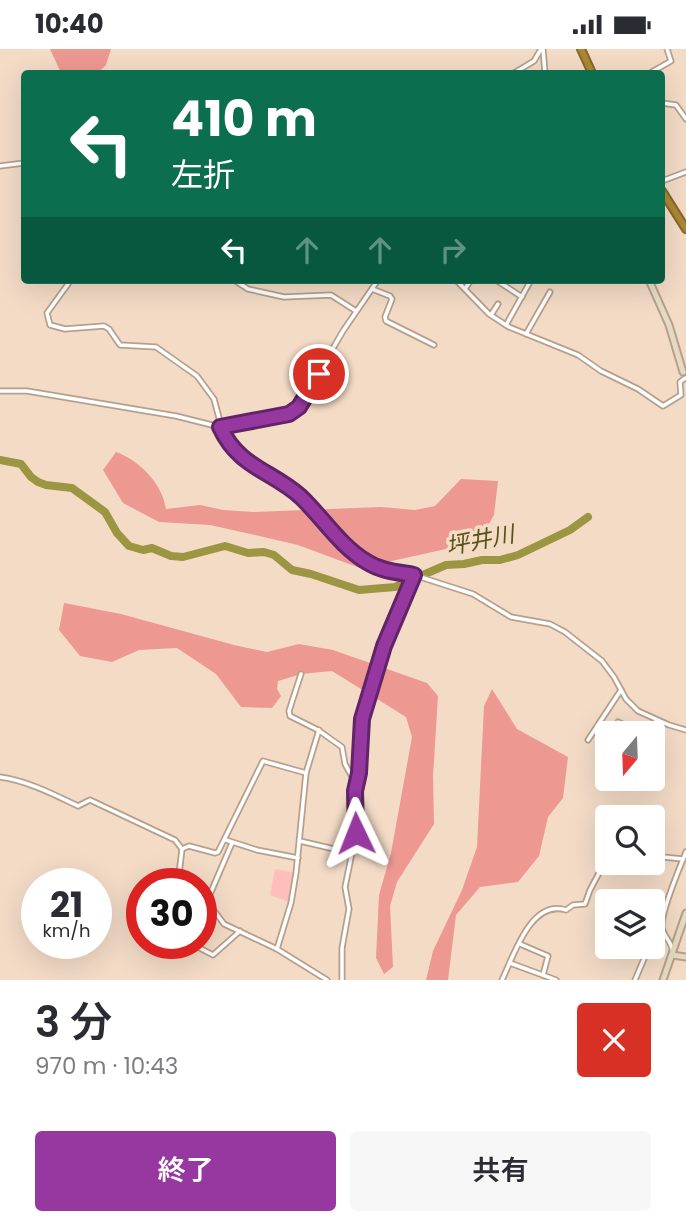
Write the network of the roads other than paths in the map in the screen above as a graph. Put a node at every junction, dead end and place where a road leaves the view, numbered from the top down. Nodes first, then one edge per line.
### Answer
1 (542, 49) edge
2 (581, 49) edge
3 (667, 49) edge
4 (519, 70) edge
5 (545, 70) edge
6 (591, 70) edge
7 (655, 70) edge
8 (665, 103) edge
9 (686, 119) edge
10 (21, 163) edge
11 (0, 166) edge
12 (686, 173) edge
13 (665, 180) edge
14 (665, 196) edge
15 (686, 229) edge
16 (68, 284) edge
17 (240, 284) edge
18 (375, 284) edge
19 (460, 284) edge
20 (468, 284) edge
21 (502, 284) edge
22 (529, 284) edge
23 (651, 284) edge
24 (372, 289) junction
25 (465, 289) junction
26 (550, 292) dead end
27 (522, 297) junction
28 (498, 304) dead end
29 (356, 311) junction
30 (491, 315) junction
31 (506, 325) junction
32 (526, 334) junction
33 (434, 345) dead end
34 (685, 377) edge
35 (0, 390) edge
36 (220, 427) junction
37 (414, 575) junction
38 (301, 674) dead end
39 (621, 690) junction
40 (656, 720) joint
41 (319, 730) junction
42 (686, 730) edge
43 (589, 740) dead end
44 (306, 773) junction
45 (0, 777) edge
46 (356, 784) junction
47 (225, 840) junction
48 (300, 841) junction
49 (232, 843) junction
50 (182, 849) junction
51 (686, 852) edge
52 (351, 853) junction
53 (665, 857) edge
54 (298, 858) junction
55 (683, 859) junction
56 (180, 868) edge
57 (598, 875) edge
58 (217, 878) edge
59 (665, 912) edge
60 (686, 913) edge
61 (217, 915) edge
62 (240, 932) junction
63 (665, 936) edge
64 (520, 944) junction
65 (277, 949) junction
66 (217, 952) edge
67 (672, 955) junction
68 (686, 957) edge
69 (644, 959) edge
70 (510, 963) junction
71 (543, 975) junction
72 (327, 980) edge
73 (342, 980) edge
74 (502, 980) edge
75 (556, 980) edge
76 (635, 980) edge
77 (663, 980) edge

1 - 4 street
1 - 5 street
2 - 6 highway
3 - 7 street
8 - 9 street
10 - 11 street
12 - 13 street
14 - 15 highway
16 - 36 street
17 - 29 street
18 - 24 street
19 - 25 street
20 - 25 street
21 - 27 street
22 - 27 street
23 - 34 street
24 - 29 street
24 - 33 street
25 - 30 street
26 - 32 street
27 - 31 street
28 - 30 street
29 - 36 street
30 - 31 street
31 - 32 street
32 - 34 street
35 - 36 street
36 - 37 street
37 - 39 street
37 - 46 street
38 - 41 street
39 - 40 street
39 - 43 street
40 - 42 street
41 - 44 street
41 - 46 street
44 - 47 street
44 - 48 street
45 - 50 street
46 - 52 street
47 - 49 street
47 - 50 street
48 - 52 street
48 - 54 street
49 - 54 street
49 - 58 street
50 - 56 street
51 - 55 street
52 - 73 street
53 - 55 street
54 - 65 street
55 - 59 street
57 - 64 street
60 - 67 street
61 - 62 street
62 - 65 street
62 - 66 street
63 - 67 street
64 - 70 street
64 - 71 street
65 - 72 street
67 - 68 street
67 - 77 street
69 - 76 street
70 - 71 street
70 - 74 street
71 - 75 street

